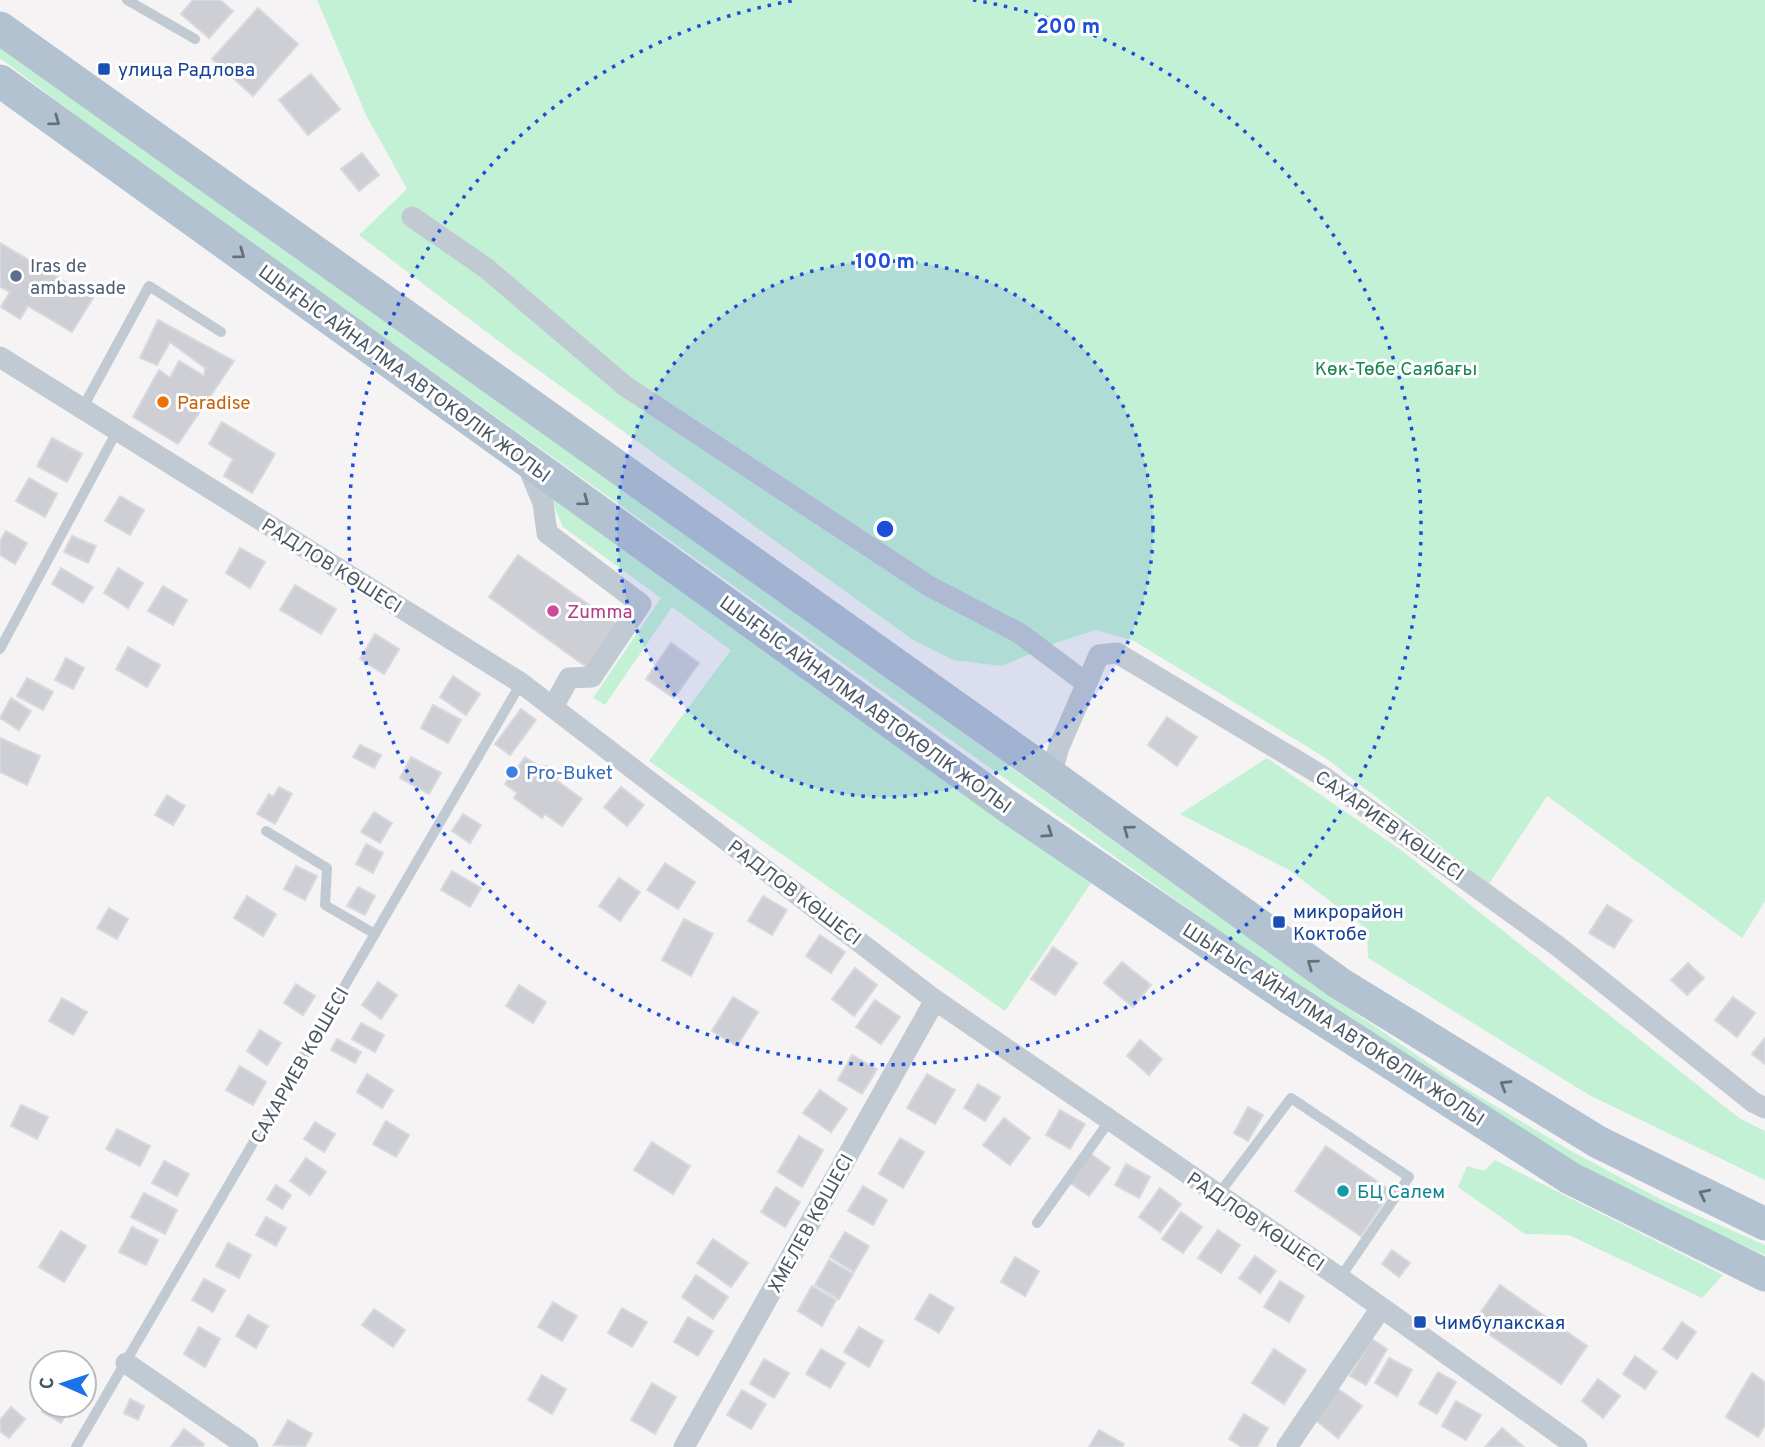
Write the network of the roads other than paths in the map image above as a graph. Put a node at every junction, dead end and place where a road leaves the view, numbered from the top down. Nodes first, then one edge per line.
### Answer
1 (127, 0) edge
2 (0, 28) edge
3 (195, 39) dead end
4 (0, 81) edge
5 (412, 217) dead end
6 (221, 332) dead end
7 (0, 357) edge
8 (82, 409) junction
9 (117, 431) junction
10 (526, 460) junction
11 (0, 649) edge
12 (521, 683) junction
13 (1086, 683) junction
14 (553, 707) junction
15 (1051, 775) junction
16 (265, 831) dead end
17 (375, 934) junction
18 (935, 1000) junction
19 (1765, 1108) edge
20 (1110, 1120) junction
21 (1218, 1195) junction
22 (1037, 1223) dead end
23 (1765, 1224) edge
24 (1765, 1275) edge
25 (1340, 1278) junction
26 (1381, 1308) junction
27 (126, 1363) junction
28 (76, 1447) edge
29 (248, 1447) edge
30 (684, 1447) edge
31 (1287, 1447) edge
32 (1577, 1447) edge

1 - 3 lane
2 - 15 main road
4 -> 10 main road, ШЫҒЫС АЙНАЛМА АВТОКӨЛІК ЖОЛЫ
5 - 13 street
6 - 8 lane
7 - 8 street, РАДЛОВ КӨШЕСІ
8 - 9 street, РАДЛОВ КӨШЕСІ
9 - 11 lane
9 - 12 street, РАДЛОВ КӨШЕСІ
10 - 14 street
10 -> 24 main road, ШЫҒЫС АЙНАЛМА АВТОКӨЛІК ЖОЛЫ
12 - 14 street, РАДЛОВ КӨШЕСІ
12 - 17 lane, САХАРИЕВ КӨШЕСІ
13 - 15 street, САХАРИЕВ КӨШЕСІ
13 - 19 street, САХАРИЕВ КӨШЕСІ
14 - 18 street, РАДЛОВ КӨШЕСІ
23 -> 15 main road
16 - 17 lane
17 - 27 lane, САХАРИЕВ КӨШЕСІ
18 - 20 street, РАДЛОВ КӨШЕСІ
18 - 30 street, ХМЕЛЕВ КӨШЕСІ
20 - 21 street, РАДЛОВ КӨШЕСІ
20 - 22 lane
21 - 25 street, РАДЛОВ КӨШЕСІ
21 - 25 lane
25 - 26 street, РАДЛОВ КӨШЕСІ
26 - 31 street
26 - 32 street, РАДЛОВ КӨШЕСІ
27 - 28 lane, САХАРИЕВ КӨШЕСІ
27 - 29 street

